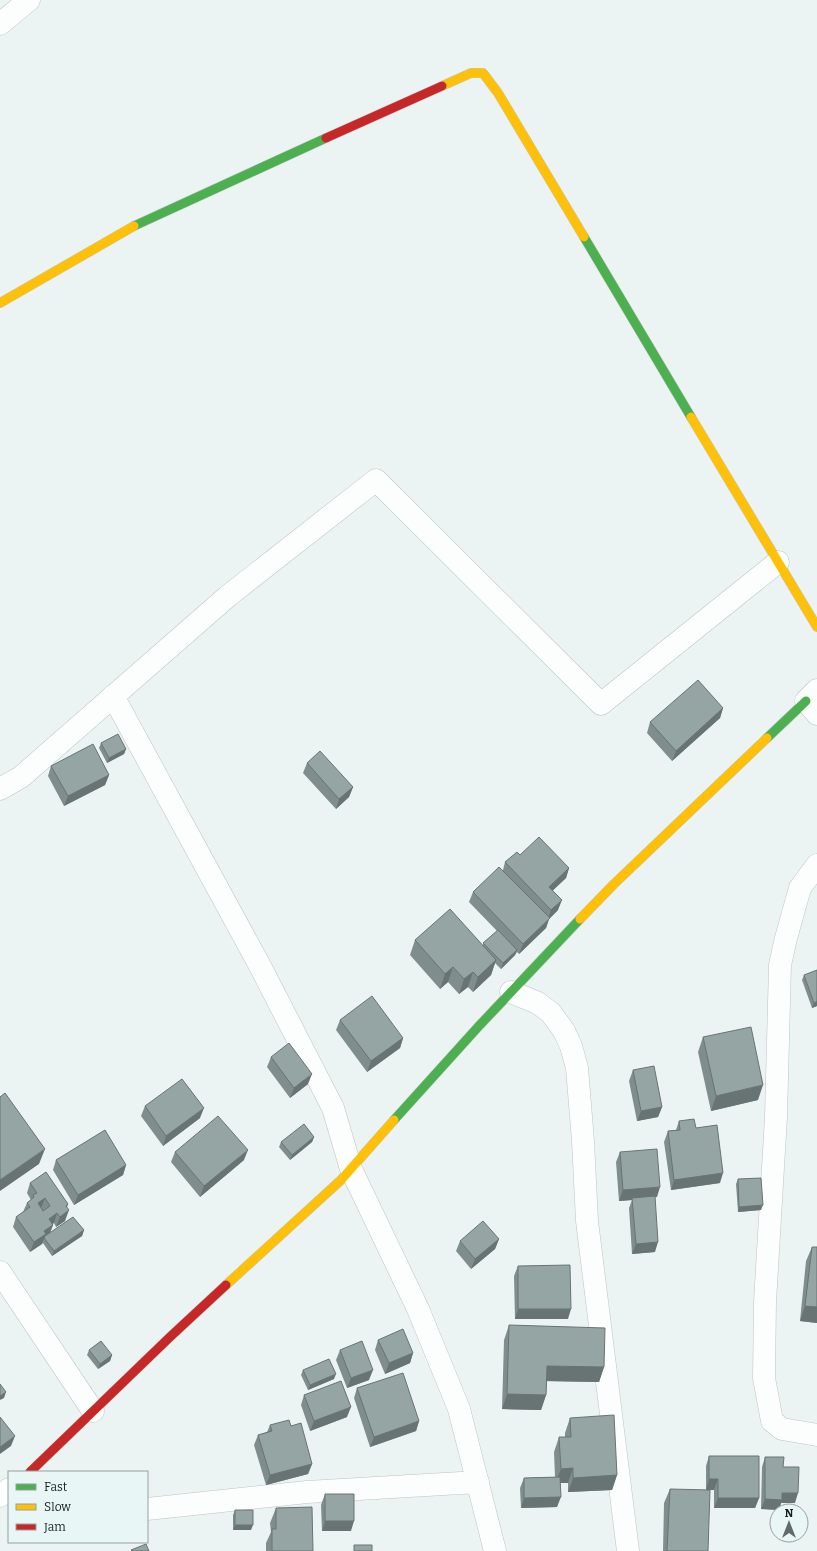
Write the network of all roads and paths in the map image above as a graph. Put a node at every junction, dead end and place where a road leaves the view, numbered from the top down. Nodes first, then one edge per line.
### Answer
1 (29, 0) edge
2 (0, 24) edge
3 (0, 303) edge
4 (778, 562) junction
5 (817, 627) edge
6 (113, 696) junction
7 (813, 702) edge
8 (0, 788) edge
9 (817, 865) edge
10 (511, 992) junction
11 (351, 1169) junction
12 (0, 1272) edge
13 (94, 1411) junction
14 (817, 1435) edge
15 (31, 1471) edge
16 (478, 1482) junction
17 (148, 1509) edge
18 (495, 1551) edge
19 (628, 1551) edge

1 - 2 street
3 - 4 street
4 - 5 street
4 - 6 street
6 - 8 street
6 - 11 street
7 - 10 street
9 - 14 street
10 - 11 street
10 - 19 street
11 - 13 street
11 - 16 street
12 - 13 street
13 - 15 street
16 - 17 street
16 - 18 street

